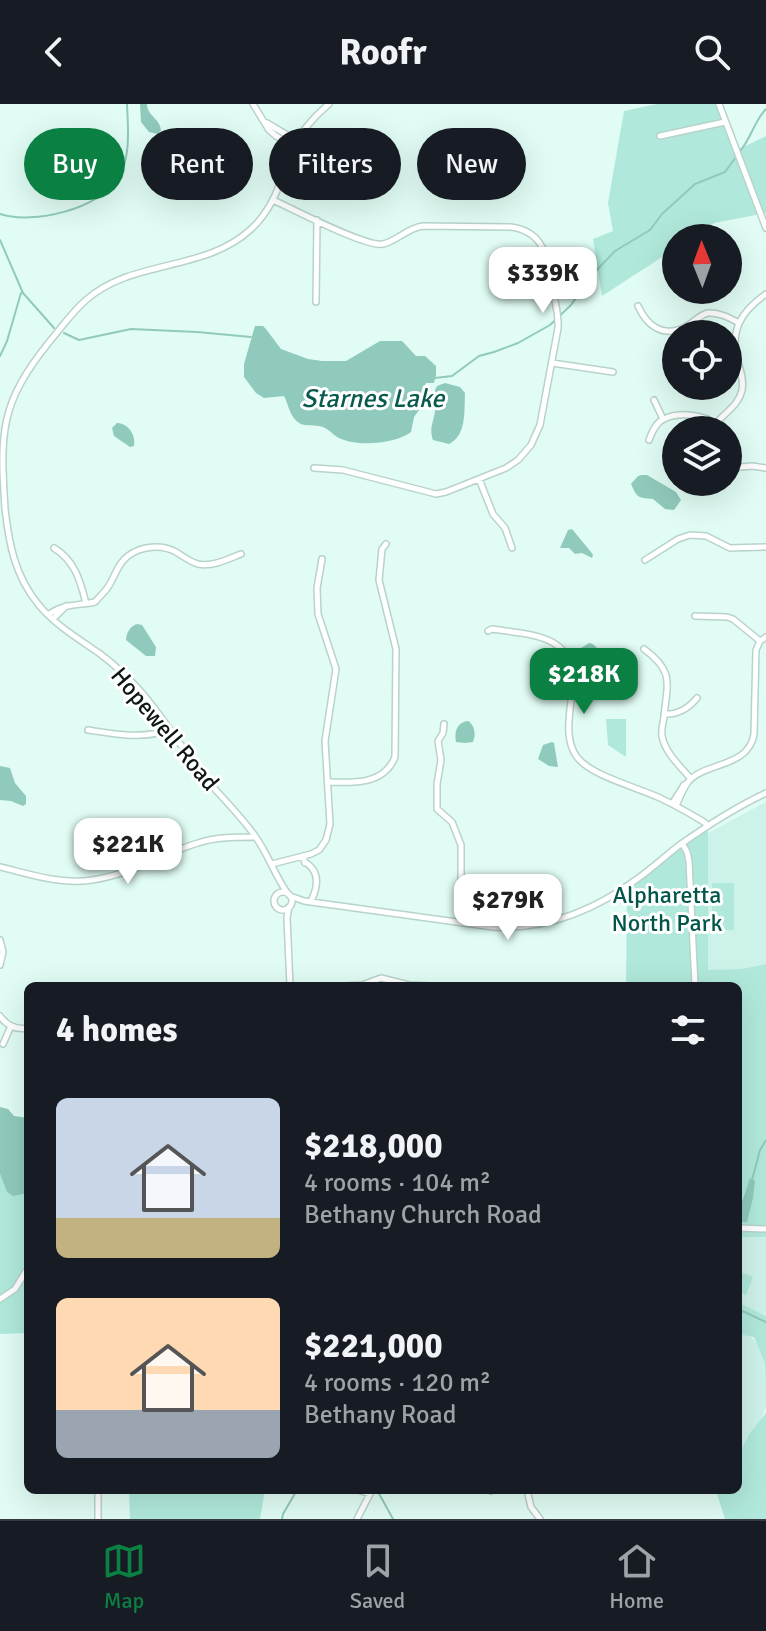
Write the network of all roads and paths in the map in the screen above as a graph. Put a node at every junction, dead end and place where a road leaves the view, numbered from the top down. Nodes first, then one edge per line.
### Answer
1 (253, 104) edge
2 (329, 104) edge
3 (719, 104) edge
4 (725, 122) junction
5 (273, 128) edge
6 (308, 128) edge
7 (660, 136) dead end
8 (273, 200) joint
9 (317, 220) junction
10 (766, 228) edge
11 (766, 294) edge
12 (316, 302) dead end
13 (638, 306) dead end
14 (696, 320) edge
15 (733, 320) edge
16 (741, 320) edge
17 (662, 330) edge
18 (552, 363) junction
19 (613, 372) dead end
20 (654, 400) dead end
21 (738, 400) edge
22 (725, 416) edge
23 (662, 417) edge
24 (662, 420) edge
25 (649, 440) dead end
26 (742, 467) edge
27 (314, 468) dead end
28 (766, 468) edge
29 (479, 479) junction
30 (3, 518) edge
31 (386, 544) dead end
32 (766, 547) edge
33 (54, 548) dead end
34 (512, 548) dead end
35 (241, 554) dead end
36 (322, 559) dead end
37 (645, 560) dead end
38 (86, 603) junction
39 (695, 616) dead end
40 (50, 617) junction
41 (488, 631) dead end
42 (763, 639) edge
43 (644, 649) dead end
44 (697, 698) dead end
45 (664, 714) junction
46 (444, 724) dead end
47 (169, 729) junction
48 (88, 730) dead end
49 (689, 781) junction
50 (328, 782) junction
51 (766, 793) edge
52 (674, 805) junction
53 (708, 826) junction
54 (255, 837) junction
55 (682, 843) junction
56 (303, 856) junction
57 (273, 866) junction
58 (0, 868) edge
59 (289, 895) junction
60 (275, 896) junction
61 (307, 901) junction
62 (290, 906) junction
63 (276, 907) junction
64 (461, 923) junction
65 (287, 925) junction
66 (0, 940) edge
67 (0, 965) edge
68 (290, 982) edge
69 (370, 982) edge
70 (397, 982) edge
71 (695, 982) edge
72 (0, 1016) edge
73 (11, 1026) junction
74 (24, 1029) edge
75 (3, 1044) dead end
76 (742, 1228) edge
77 (766, 1229) edge
78 (24, 1274) edge
79 (0, 1299) edge
80 (98, 1494) edge
81 (370, 1494) edge
82 (528, 1494) edge
83 (98, 1519) edge
84 (357, 1519) edge
85 (540, 1519) edge

1 - 5 street
2 - 6 street, Hopewell Road
3 - 4 street
4 - 7 street
4 - 10 street
8 - 9 street
8 - 30 street, Hopewell Road
9 - 12 street
9 - 18 street
11 - 16 street
13 - 17 street
14 - 15 street
18 - 19 street
18 - 29 street
20 - 23 street
21 - 22 street
24 - 25 street
26 - 28 street
27 - 29 street
29 - 34 street
30 - 40 street, Hopewell Road
31 - 50 street
32 - 37 street
33 - 38 street
35 - 38 street
36 - 50 street
38 - 40 street
39 - 42 street
40 - 47 street, Hopewell Road
41 - 52 street
42 - 49 street
43 - 45 street
44 - 45 street
45 - 49 street
46 - 64 street
47 - 48 street
47 - 54 street, Hopewell Road
49 - 52 street
50 - 56 street
51 - 53 street
52 - 53 street
53 - 55 street
54 - 57 street, Hopewell Road
54 - 58 street
55 - 64 street
55 - 71 street
56 - 57 street
56 - 61 street
57 - 59 street, Hopewell Road
57 - 60 street
59 - 60 street
59 - 61 street
59 - 62 street
60 - 63 street
61 - 62 street
61 - 64 street
62 - 63 street
62 - 65 street
63 - 65 street
65 - 68 street
66 - 67 street
69 - 70 street
72 - 73 street
73 - 74 street
73 - 75 street
76 - 77 street
78 - 79 street
80 - 83 street
81 - 84 street
82 - 85 street

